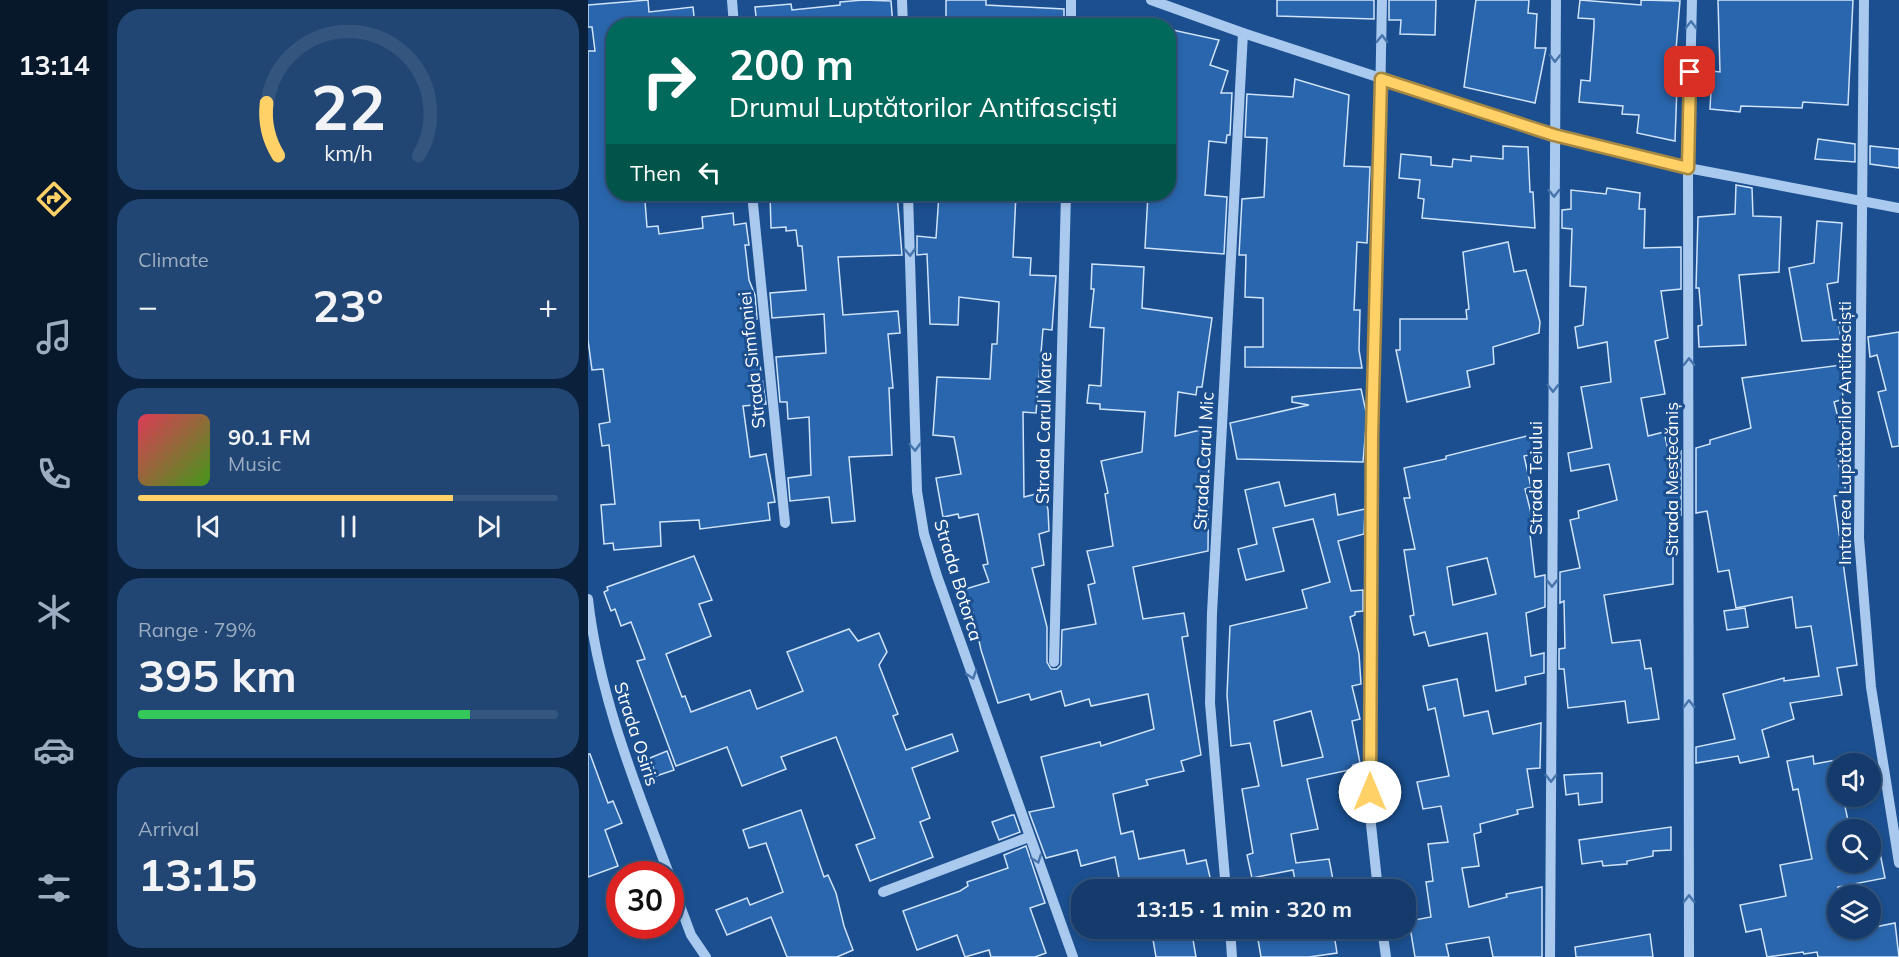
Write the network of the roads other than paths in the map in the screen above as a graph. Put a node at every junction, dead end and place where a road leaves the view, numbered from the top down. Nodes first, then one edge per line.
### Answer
1 (732, 0) edge
2 (902, 0) edge
3 (1071, 0) edge
4 (1151, 0) edge
5 (1382, 0) edge
6 (1556, 0) edge
7 (1692, 0) edge
8 (1864, 0) edge
9 (733, 18) edge
10 (903, 18) edge
11 (1071, 18) edge
12 (1243, 33) junction
13 (1381, 79) junction
14 (1554, 135) junction
15 (1688, 168) junction
16 (753, 201) edge
17 (908, 201) edge
18 (1066, 201) edge
19 (1863, 201) junction
20 (1899, 208) edge
21 (785, 523) dead end
22 (588, 599) edge
23 (1054, 662) dead end
24 (1029, 837) junction
25 (664, 861) edge
26 (1899, 863) edge
27 (1225, 879) edge
28 (1377, 879) edge
29 (883, 892) dead end
30 (684, 915) edge
31 (1231, 939) edge
32 (1384, 939) edge
33 (706, 957) edge
34 (1073, 957) edge
35 (1232, 957) edge
36 (1386, 957) edge
37 (1550, 957) edge
38 (1689, 957) edge

1 - 9 street
2 - 10 street
3 - 11 street
4 - 12 street
13 -> 5 street
6 -> 14 street, Strada Teiului
15 -> 7 street, Strada Mestecăniș
8 - 19 street, Intrarea Luptătorilor Antifasciști
12 - 13 street
12 - 27 street, Strada Carul Mic
13 - 14 street
13 - 28 street
14 - 15 street
14 -> 37 street, Strada Teiului
15 - 19 street
38 -> 15 street, Strada Mestecăniș
16 - 21 street, Strada Simfoniei
17 -> 24 street, Strada Botorca
18 - 23 street, Strada Carul Mare
19 - 20 street
19 - 26 street, Intrarea Luptătorilor Antifasciști
22 - 25 street, Strada Osiris
24 - 29 street
24 -> 34 street, Strada Botorca
30 - 33 street
31 - 35 street
32 - 36 street

